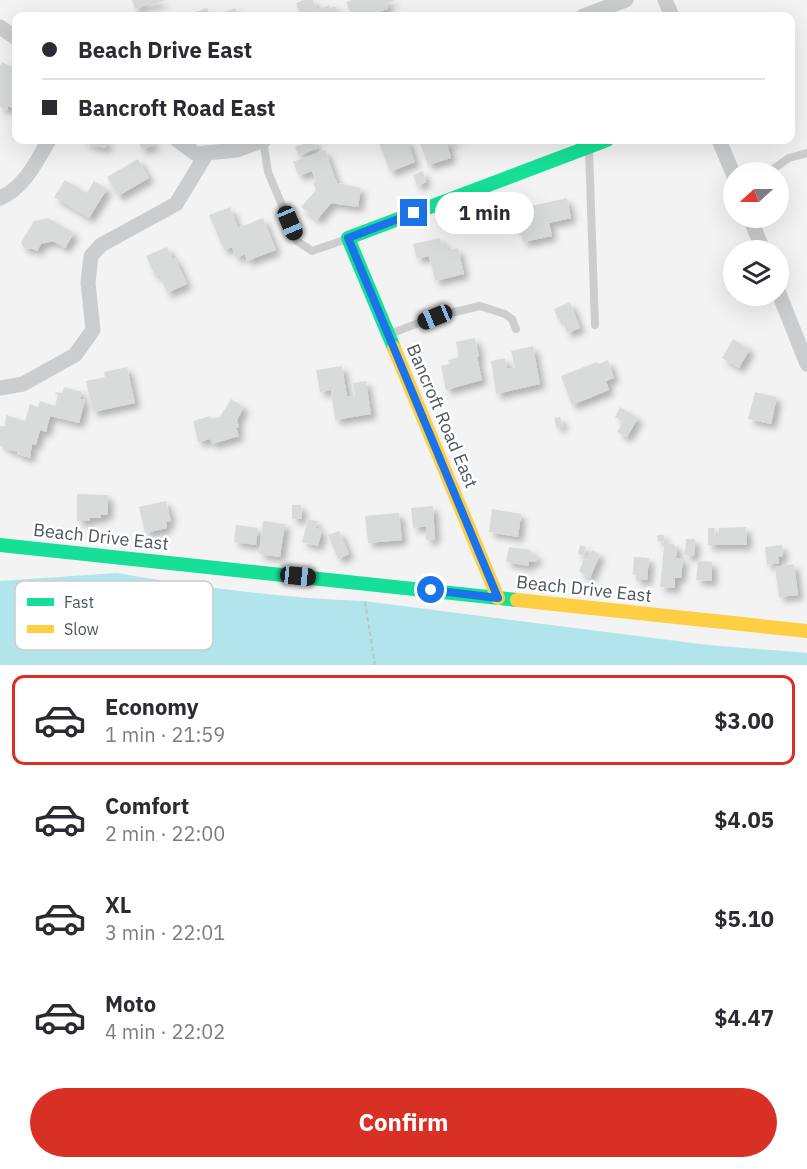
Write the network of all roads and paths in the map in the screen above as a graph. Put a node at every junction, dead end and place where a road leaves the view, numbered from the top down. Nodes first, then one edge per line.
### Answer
1 (626, 0) edge
2 (594, 12) edge
3 (47, 144) edge
4 (182, 144) edge
5 (253, 144) edge
6 (264, 144) edge
7 (595, 144) edge
8 (721, 144) edge
9 (589, 146) junction
10 (207, 153) junction
11 (807, 153) edge
12 (728, 162) edge
13 (783, 162) edge
14 (0, 198) edge
15 (348, 238) junction
16 (784, 306) edge
17 (595, 325) dead end
18 (516, 329) dead end
19 (388, 334) junction
20 (807, 364) edge
21 (0, 388) edge
22 (0, 545) edge
23 (498, 598) junction
24 (364, 601) dead end
25 (807, 632) edge
26 (375, 665) edge

1 - 2 street
3 - 14 street
4 - 10 street
5 - 10 street
6 - 15 lane
7 - 9 main road
8 - 12 street
9 - 15 main road
9 - 17 lane
10 - 21 street
11 - 13 lane
15 - 19 main road, Bancroft Road East
16 - 20 street
18 - 19 lane
19 - 23 main road, Bancroft Road East
22 - 23 main road, Beach Drive East
23 - 25 main road, Beach Drive East
24 - 26 path

